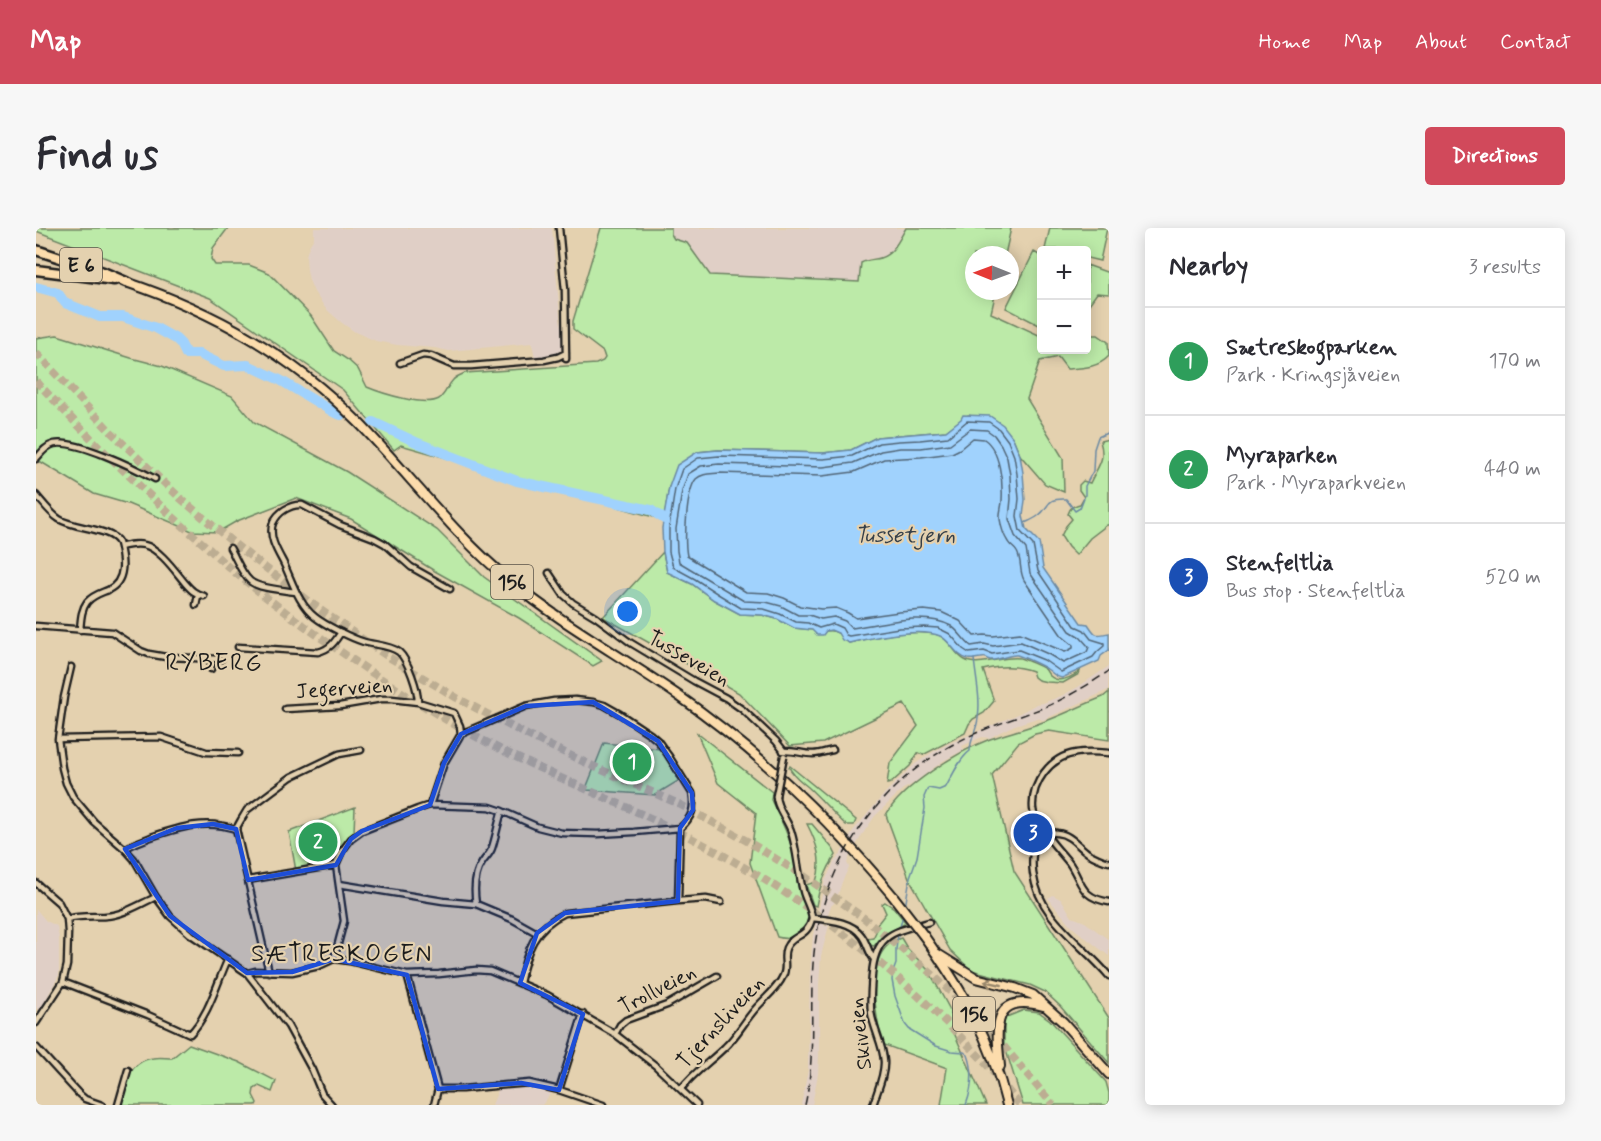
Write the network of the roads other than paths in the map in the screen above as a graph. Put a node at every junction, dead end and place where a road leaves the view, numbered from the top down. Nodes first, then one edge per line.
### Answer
1 (559, 228) edge
2 (36, 250) edge
3 (36, 270) edge
4 (126, 282) junction
5 (400, 363) dead end
6 (36, 459) edge
7 (155, 479) dead end
8 (36, 495) edge
9 (120, 547) junction
10 (230, 548) dead end
11 (549, 573) dead end
12 (450, 589) dead end
13 (296, 592) junction
14 (196, 605) dead end
15 (36, 626) edge
16 (80, 630) junction
17 (341, 632) junction
18 (238, 647) dead end
19 (211, 659) junction
20 (221, 659) dead end
21 (71, 667) dead end
22 (211, 669) dead end
23 (418, 702) junction
24 (285, 709) dead end
25 (461, 734) junction
26 (58, 739) junction
27 (361, 750) dead end
28 (833, 750) dead end
29 (238, 753) dead end
30 (783, 753) junction
31 (1109, 753) edge
32 (430, 805) junction
33 (502, 811) junction
34 (680, 828) junction
35 (236, 829) junction
36 (1041, 836) junction
37 (1051, 841) dead end
38 (125, 849) junction
39 (1109, 862) edge
40 (336, 865) junction
41 (248, 880) junction
42 (36, 883) edge
43 (339, 884) junction
44 (156, 897) junction
45 (678, 901) junction
46 (722, 902) dead end
47 (1109, 902) edge
48 (476, 904) junction
49 (812, 918) junction
50 (67, 919) junction
51 (929, 922) dead end
52 (537, 933) junction
53 (936, 953) junction
54 (873, 958) junction
55 (228, 959) junction
56 (334, 959) junction
57 (269, 972) junction
58 (247, 973) junction
59 (407, 975) junction
60 (717, 976) dead end
61 (1109, 976) edge
62 (63, 982) junction
63 (520, 983) junction
64 (1045, 1006) junction
65 (583, 1014) junction
66 (36, 1023) edge
67 (615, 1034) junction
68 (36, 1047) edge
69 (128, 1070) dead end
70 (1109, 1074) edge
71 (1001, 1079) junction
72 (438, 1089) junction
73 (681, 1089) junction
74 (559, 1090) junction
75 (102, 1105) edge
76 (118, 1105) edge
77 (332, 1105) edge
78 (434, 1105) edge
79 (603, 1105) edge
80 (698, 1105) edge
81 (873, 1105) edge
82 (1008, 1105) edge

1 - 5 street
2 - 4 highway, E 6
3 - 4 highway, E 6
4 - 53 main road, 156, bridge
6 - 7 street
8 - 9 street
9 - 14 street
9 - 16 street
10 - 13 street
11 - 30 street, Tusseveien
12 - 13 street
13 - 17 street
15 - 16 street
16 - 19 street
17 - 18 street
17 - 23 street
19 - 20 street
19 - 22 street
21 - 26 street
23 - 24 street, Jegerveien
23 - 25 street, Jegerveien
25 - 32 street
25 - 34 street
26 - 29 street
26 - 38 street
27 - 35 street
28 - 30 street
30 - 49 street, bridge
31 - 36 street
32 - 33 street
32 - 40 street
33 - 34 street
33 - 48 street
34 - 45 street
35 - 38 street
35 - 41 street
36 - 39 street
36 - 61 street
37 - 47 street
38 - 44 street
40 - 41 street
40 - 43 street
41 - 57 street
42 - 50 street
43 - 48 street
43 - 56 street
44 - 50 street
44 - 55 street
45 - 46 street
45 - 52 street
48 - 52 street
49 - 54 street
49 - 73 street, Tjernsliveien
50 - 62 street
51 - 54 street
52 - 63 street
64 -> 53 main road, 156
53 - 71 main road, 156
54 - 81 street, Skiveien
55 - 58 street
55 - 62 street
56 - 57 street
56 - 59 street
57 - 58 street
58 - 77 street
59 - 63 street
59 - 72 street
60 - 67 street, Trollveien
62 - 66 street
63 - 65 street
64 - 70 main road, 156
64 - 71 main road, 156
65 - 67 street
65 - 74 street
67 - 73 street
68 - 75 street
69 - 76 street
71 - 82 main road, 156
72 - 74 street
72 - 78 street
73 - 80 street
74 - 79 street

